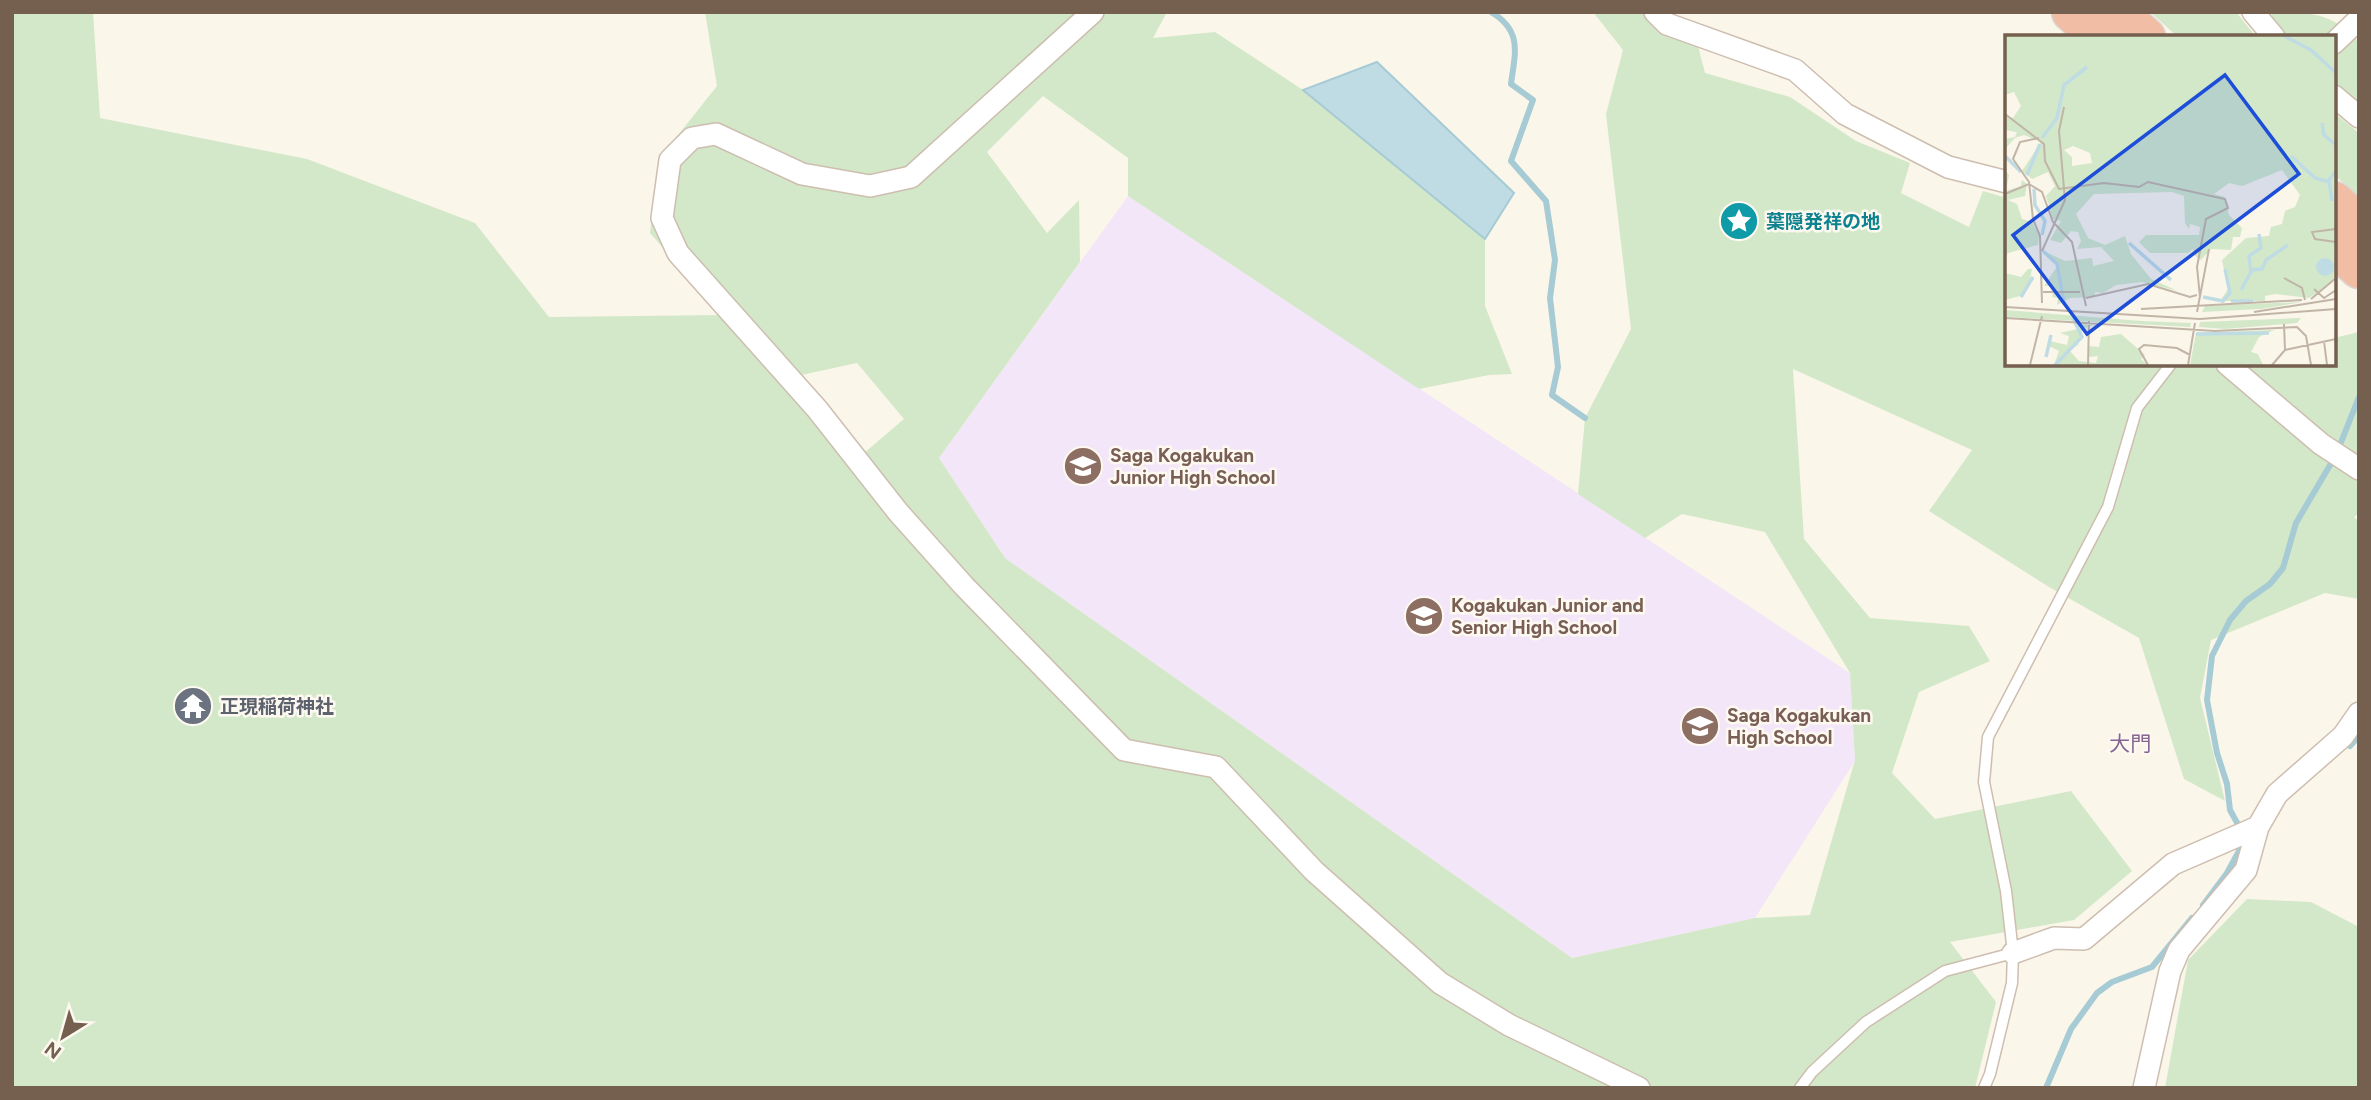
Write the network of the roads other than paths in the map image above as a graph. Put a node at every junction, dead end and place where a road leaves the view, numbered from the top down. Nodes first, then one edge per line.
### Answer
1 (1093, 12) edge
2 (1655, 12) edge
3 (2071, 12) edge
4 (2118, 12) edge
5 (2253, 12) edge
6 (2359, 19) edge
7 (2097, 35) edge
8 (2144, 35) edge
9 (2272, 35) edge
10 (2336, 41) edge
11 (2336, 98) edge
12 (2358, 116) edge
13 (2005, 181) edge
14 (2336, 203) edge
15 (2359, 223) edge
16 (2336, 249) edge
17 (2359, 269) edge
18 (2169, 366) edge
19 (2229, 366) edge
20 (2355, 466) edge
21 (2359, 713) edge
22 (2253, 830) junction
23 (2013, 953) junction
24 (1639, 1088) edge
25 (1800, 1088) edge
26 (1984, 1088) edge
27 (2144, 1088) edge

1 - 24 street
2 - 13 street
3 - 7 highway
4 - 8 highway
5 - 9 street
6 - 10 street
11 - 12 street
14 - 15 highway
16 - 17 highway
18 - 23 lane
19 - 20 street
21 - 22 street
22 - 23 street
22 - 27 street
23 - 25 lane
23 - 26 lane

